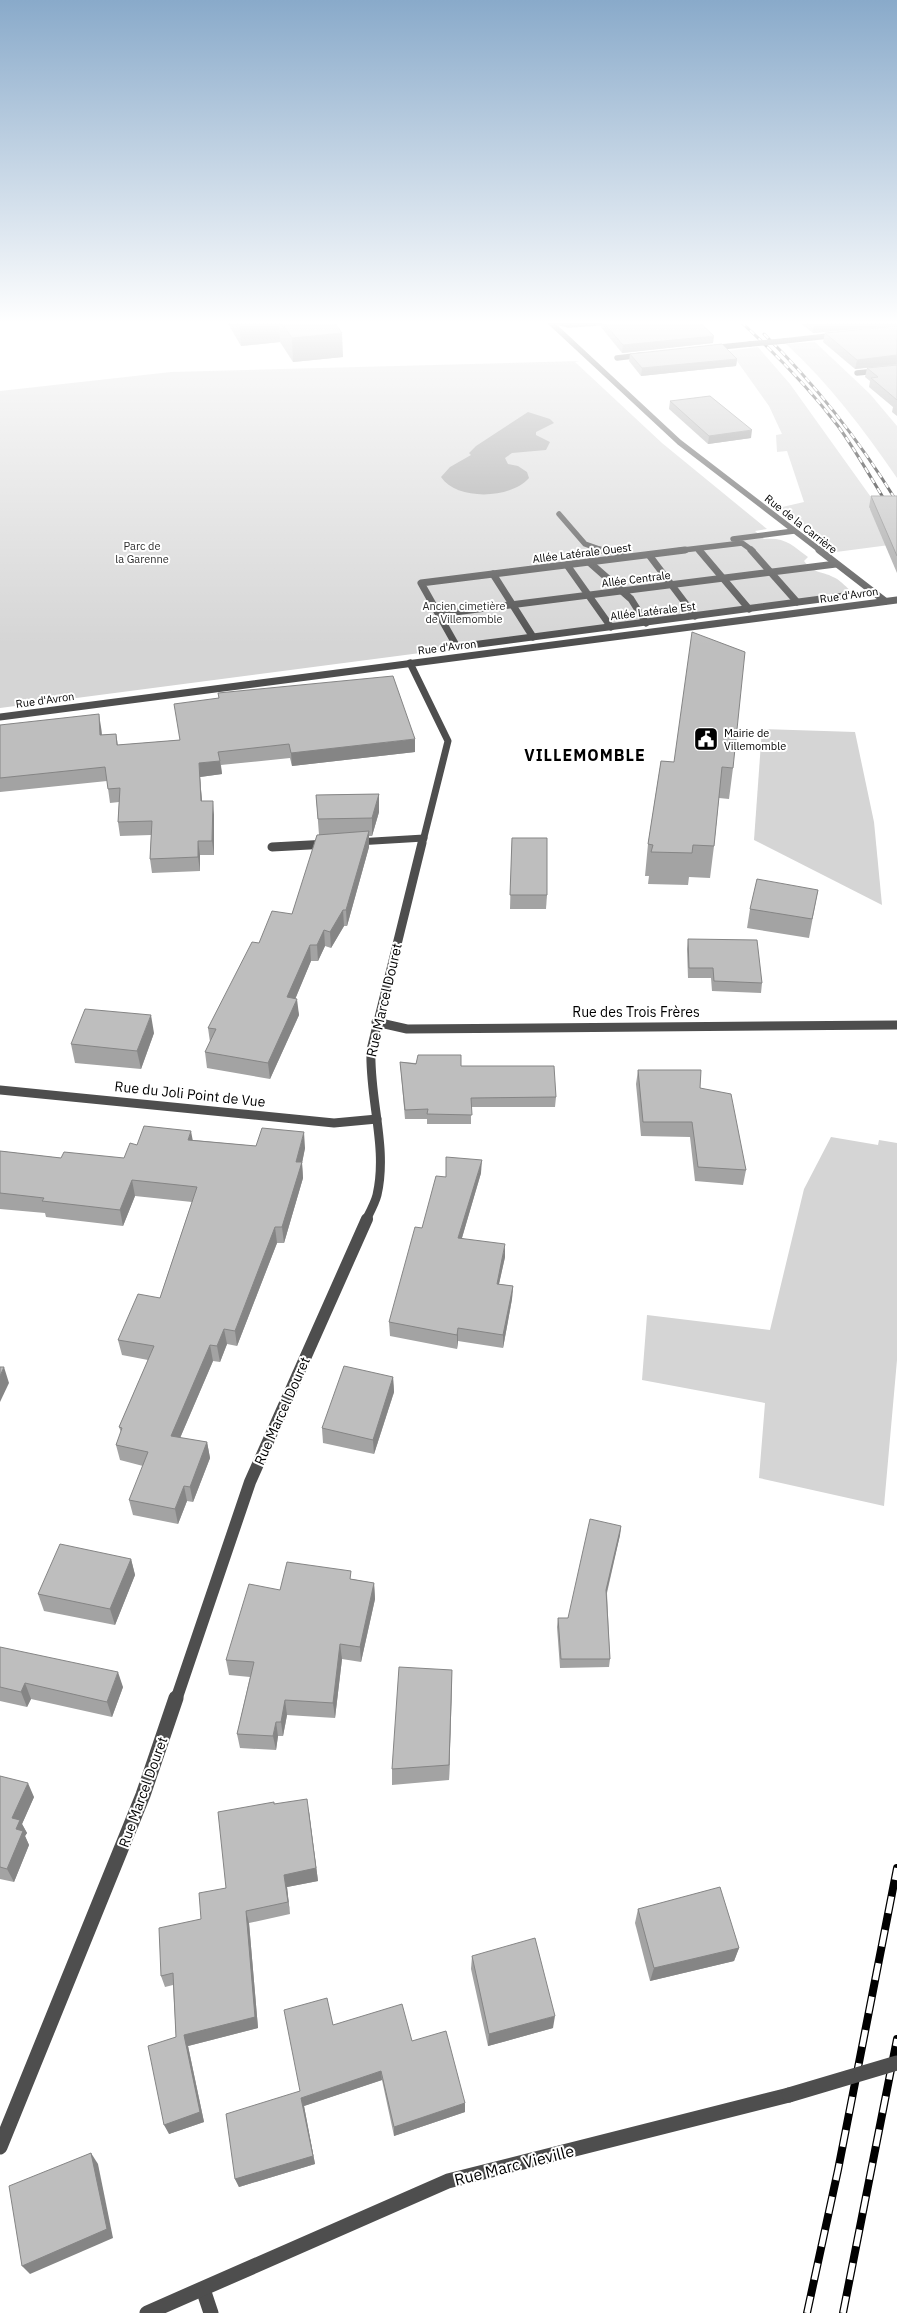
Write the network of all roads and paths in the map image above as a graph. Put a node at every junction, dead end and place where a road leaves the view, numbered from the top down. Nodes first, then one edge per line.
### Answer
1 (665, 430) edge
2 (559, 514) dead end
3 (794, 531) junction
4 (698, 549) junction
5 (649, 555) junction
6 (589, 562) junction
7 (836, 564) junction
8 (567, 565) junction
9 (771, 572) junction
10 (492, 574) junction
11 (723, 578) junction
12 (671, 585) junction
13 (622, 591) junction
14 (589, 595) junction
15 (844, 596) dead end
16 (897, 600) edge
17 (885, 601) junction
18 (797, 602) junction
19 (512, 605) junction
20 (748, 609) junction
21 (439, 614) junction
22 (695, 616) junction
23 (646, 623) junction
24 (611, 627) junction
25 (533, 637) junction
26 (410, 663) junction
27 (0, 717) edge
28 (424, 838) junction
29 (338, 843) edge
30 (348, 843) edge
31 (272, 847) dead end
32 (376, 1022) junction
33 (897, 1025) edge
34 (0, 1090) edge
35 (377, 1119) junction
36 (897, 2063) edge
37 (0, 2147) edge
38 (203, 2289) junction
39 (147, 2313) edge
40 (211, 2313) edge

1 - 3 street, Rue de la Carrière
2 - 3 street
3 - 7 street, Rue de la Carrière
4 - 5 street, Allée Latérale Ouest
4 - 9 street, Allée Latérale Ouest
4 - 11 street
5 - 6 street, Allée Latérale Ouest
5 - 12 street
6 - 8 street, Allée Latérale Ouest
6 - 13 street
7 - 9 street, Allée Centrale
7 - 17 street, Rue de la Carrière
8 - 10 street, Allée Latérale Ouest
8 - 14 street
9 - 11 street, Allée Centrale
9 - 18 street
10 - 19 street
10 - 21 street, Allée Latérale Ouest
11 - 12 street, Allée Centrale
11 - 20 street
12 - 13 street, Allée Centrale
12 - 22 street
13 - 14 street, Allée Centrale
13 - 23 street
14 - 19 street, Allée Centrale
14 - 24 street
15 - 18 street, Allée Latérale Est
16 - 17 street, Rue d'Avron
17 - 26 street, Rue d'Avron
18 - 20 street, Allée Latérale Est
19 - 21 street, Allée Centrale
19 - 25 street
20 - 22 street, Allée Latérale Est
21 - 25 street, Allée Latérale Est
22 - 23 street, Allée Latérale Est
23 - 24 street, Allée Latérale Est
24 - 25 street, Allée Latérale Est
26 - 27 street, Rue d'Avron
26 - 28 street, Rue Marcel Douret
28 - 30 street
28 - 32 street, Rue Marcel Douret
29 - 31 street
32 - 33 street, Rue des Trois Frères
32 - 35 street, Rue Marcel Douret
34 - 35 street, Rue du Joli Point de Vue
35 - 37 street, Rue Marcel Douret
36 - 38 street, Rue Marc Vieville, bridge
38 - 39 street, Rue Marc Vieville
38 - 40 street

